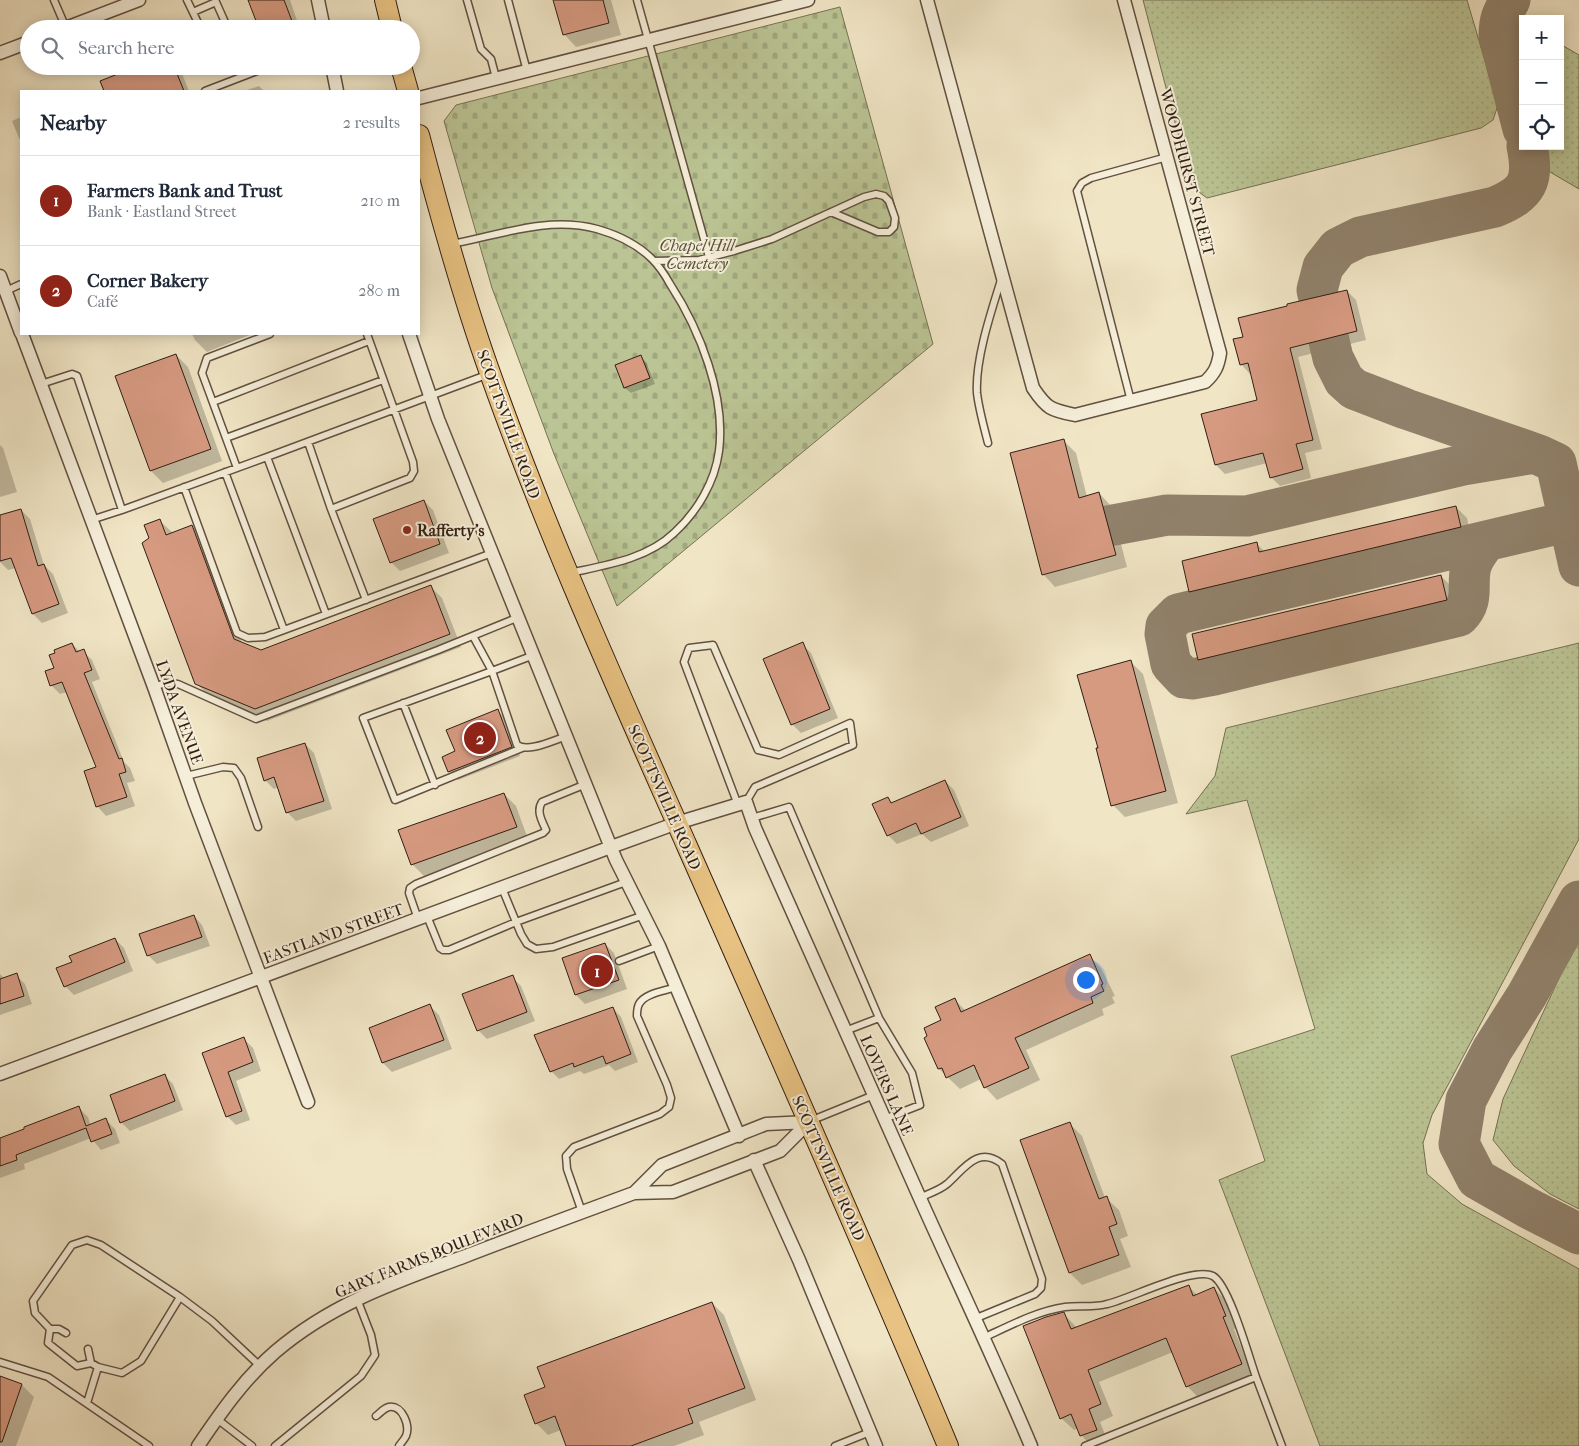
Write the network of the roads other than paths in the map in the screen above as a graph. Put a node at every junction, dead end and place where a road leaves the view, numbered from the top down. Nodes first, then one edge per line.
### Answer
1 (54, 0) edge
2 (139, 0) edge
3 (187, 0) edge
4 (318, 0) edge
5 (385, 0) edge
6 (467, 0) edge
7 (508, 0) edge
8 (636, 0) edge
9 (808, 0) edge
10 (927, 0) edge
11 (1124, 0) edge
12 (193, 12) junction
13 (61, 20) edge
14 (85, 20) edge
15 (197, 20) edge
16 (224, 20) edge
17 (322, 20) edge
18 (390, 20) edge
19 (648, 40) junction
20 (20, 46) edge
21 (0, 54) edge
22 (527, 70) junction
23 (246, 75) edge
24 (334, 75) edge
25 (404, 75) edge
26 (496, 78) junction
27 (207, 90) edge
28 (337, 90) edge
29 (408, 90) edge
30 (420, 98) edge
31 (420, 139) edge
32 (1167, 157) junction
33 (831, 212) junction
34 (448, 245) junction
35 (709, 257) junction
36 (654, 261) junction
37 (0, 276) edge
38 (1002, 276) junction
39 (20, 284) edge
40 (6, 291) junction
41 (20, 330) edge
42 (22, 335) edge
43 (267, 335) edge
44 (409, 335) edge
45 (368, 337) edge
46 (490, 373) junction
47 (383, 380) junction
48 (42, 384) junction
49 (430, 396) junction
50 (1131, 401) junction
51 (213, 402) junction
52 (394, 410) junction
53 (226, 438) junction
54 (308, 442) junction
55 (988, 443) dead end
56 (267, 457) junction
57 (237, 468) junction
58 (225, 472) junction
59 (184, 487) junction
60 (330, 509) junction
61 (122, 510) junction
62 (91, 520) junction
63 (492, 553) junction
64 (568, 574) junction
65 (366, 600) junction
66 (326, 614) junction
67 (519, 617) junction
68 (284, 630) junction
69 (473, 636) junction
70 (534, 655) junction
71 (492, 671) junction
72 (154, 686) junction
73 (403, 703) junction
74 (567, 736) junction
75 (522, 748) junction
76 (186, 776) junction
77 (586, 784) junction
78 (435, 785) junction
79 (742, 804) junction
80 (752, 818) junction
81 (677, 824) junction
82 (258, 827) dead end
83 (611, 847) junction
84 (626, 882) junction
85 (502, 888) junction
86 (644, 915) junction
87 (423, 917) junction
88 (516, 922) junction
89 (659, 946) junction
90 (619, 961) dead end
91 (261, 978) junction
92 (676, 987) junction
93 (879, 1018) junction
94 (846, 1031) junction
95 (0, 1074) edge
96 (874, 1095) junction
97 (308, 1102) dead end
98 (884, 1119) junction
99 (809, 1122) junction
100 (740, 1136) junction
101 (754, 1160) junction
102 (634, 1193) junction
103 (920, 1198) junction
104 (582, 1212) junction
105 (180, 1297) junction
106 (357, 1299) junction
107 (974, 1319) junction
108 (50, 1329) junction
109 (66, 1333) dead end
110 (982, 1338) junction
111 (88, 1349) dead end
112 (0, 1362) edge
113 (91, 1363) junction
114 (260, 1366) junction
115 (98, 1368) junction
116 (1256, 1377) junction
117 (87, 1403) junction
118 (376, 1416) dead end
119 (216, 1419) junction
120 (870, 1432) junction
121 (149, 1446) edge
122 (198, 1446) edge
123 (252, 1446) edge
124 (275, 1446) edge
125 (399, 1446) edge
126 (835, 1446) edge
127 (876, 1446) edge
128 (948, 1446) edge
129 (1032, 1446) edge
130 (1085, 1446) edge
131 (1282, 1446) edge

1 - 13 lane
2 - 14 street
3 - 12 lane
4 - 17 street
5 - 18 main road
6 - 26 lane
7 - 22 lane
8 - 19 lane
9 - 19 street
10 - 38 street
11 - 32 street, WOODHURST STREET
12 - 15 lane
12 - 16 lane
19 - 22 street
19 - 35 lane
20 - 21 street
22 - 26 street
23 - 27 lane
24 - 28 street
25 - 29 main road
26 - 30 street
31 - 34 main road, SCOTTSVILLE ROAD
32 - 50 street, WOODHURST STREET
32 - 50 lane
33 - 33 lane
33 - 35 lane
34 - 36 lane
34 - 46 main road, SCOTTSVILLE ROAD
35 - 36 lane
36 - 64 lane
37 - 40 street, LYDA AVENUE
38 - 50 street
38 - 55 lane
39 - 40 lane
40 - 41 street, LYDA AVENUE
42 - 48 street, LYDA AVENUE
43 - 51 lane
44 - 49 street
45 - 47 lane
45 - 51 lane
46 - 49 lane
46 - 64 main road, SCOTTSVILLE ROAD
47 - 52 lane
47 - 53 lane
48 - 61 lane
48 - 62 street, LYDA AVENUE
49 - 52 lane
49 - 63 street
51 - 53 lane
52 - 54 lane
52 - 60 lane
53 - 57 lane
54 - 56 lane
54 - 60 lane
56 - 57 lane
56 - 66 lane
57 - 58 lane
58 - 59 lane
58 - 68 lane
59 - 61 lane
59 - 68 lane
60 - 65 lane
61 - 62 lane
62 - 72 street, LYDA AVENUE
63 - 65 lane
63 - 67 street
64 - 81 main road, SCOTTSVILLE ROAD
65 - 66 lane
66 - 68 lane
67 - 69 lane
67 - 70 street
69 - 71 lane
69 - 72 lane
70 - 71 lane
70 - 74 street
71 - 73 lane
71 - 75 lane
72 - 76 street, LYDA AVENUE
73 - 78 lane
73 - 78 lane
74 - 75 lane
74 - 77 street
75 - 78 lane
76 - 82 lane
76 - 91 street, LYDA AVENUE
77 - 83 street
77 - 87 lane
79 - 79 lane
79 - 80 street, LOVERS LANE
79 - 81 street
80 - 93 lane
80 - 94 street, LOVERS LANE
81 - 83 street, EASTLAND STREET
81 - 99 main road, SCOTTSVILLE ROAD
83 - 84 street
83 - 85 street, EASTLAND STREET
84 - 86 street
84 - 88 lane
85 - 87 street, EASTLAND STREET
85 - 88 lane
86 - 88 lane
86 - 89 street
87 - 88 lane
87 - 91 street, EASTLAND STREET
89 - 90 lane
89 - 92 street
91 - 95 street, EASTLAND STREET
91 - 97 street, LYDA AVENUE
92 - 100 street
92 - 104 lane
93 - 94 lane
93 - 98 lane
94 - 96 street, LOVERS LANE
96 - 98 street, LOVERS LANE
96 - 99 lane
98 - 103 street, LOVERS LANE
99 - 100 street, GARY FARMS BOULEVARD
99 - 101 street, GARY FARMS BOULEVARD
99 - 128 main road, SCOTTSVILLE ROAD
100 - 102 street, GARY FARMS BOULEVARD
101 - 102 street, GARY FARMS BOULEVARD
101 - 120 street
102 - 104 street, GARY FARMS BOULEVARD
103 - 107 street, LOVERS LANE
103 - 107 lane
104 - 106 street, GARY FARMS BOULEVARD
105 - 108 lane
105 - 114 lane
105 - 115 lane
106 - 114 street, GARY FARMS BOULEVARD
106 - 124 lane
107 - 110 street, LOVERS LANE
108 - 109 lane
108 - 113 lane
110 - 116 lane
110 - 129 street, LOVERS LANE
111 - 113 lane
112 - 117 lane
113 - 115 lane
114 - 119 street, GARY FARMS BOULEVARD
115 - 117 lane
116 - 130 lane
116 - 131 lane
117 - 121 lane
118 - 125 lane
119 - 122 street, GARY FARMS BOULEVARD
119 - 123 lane
120 - 126 lane
120 - 127 street

